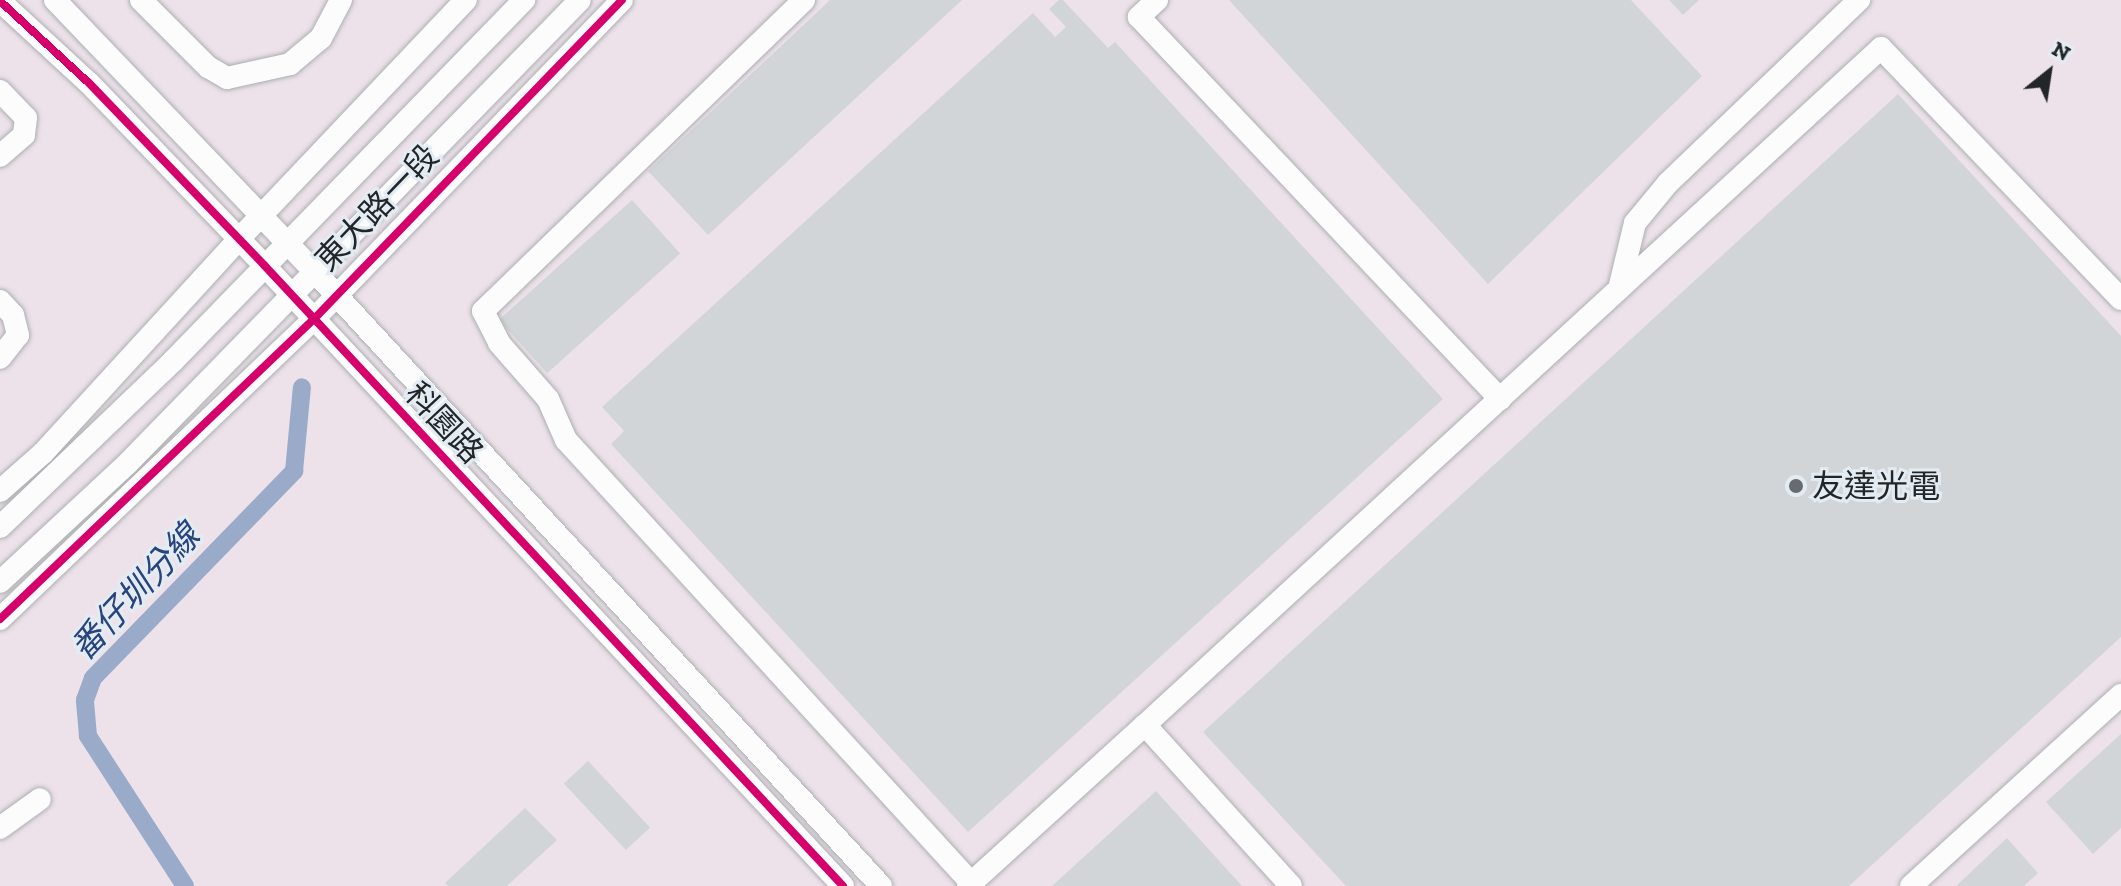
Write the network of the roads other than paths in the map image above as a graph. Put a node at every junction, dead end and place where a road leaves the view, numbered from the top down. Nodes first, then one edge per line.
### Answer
1 (55, 0) edge
2 (141, 0) edge
3 (341, 0) edge
4 (466, 0) edge
5 (524, 0) edge
6 (580, 0) edge
7 (622, 0) edge
8 (804, 0) edge
9 (1157, 0) edge
10 (1859, 0) edge
11 (0, 1) edge
12 (0, 91) edge
13 (0, 156) edge
14 (261, 216) junction
15 (238, 240) junction
16 (286, 242) junction
17 (264, 265) junction
18 (315, 272) junction
19 (1619, 289) junction
20 (291, 295) junction
21 (337, 295) junction
22 (2121, 299) edge
23 (0, 301) edge
24 (314, 319) junction
25 (0, 358) edge
26 (1500, 399) junction
27 (0, 491) edge
28 (0, 527) edge
29 (0, 582) edge
30 (0, 619) edge
31 (2121, 695) edge
32 (1145, 725) junction
33 (40, 799) dead end
34 (0, 828) edge
35 (971, 885) edge
36 (843, 886) edge
37 (881, 886) edge
38 (1291, 886) edge
39 (1911, 886) edge

1 - 14 street, 科園路
2 - 3 street
4 - 14 street
5 - 16 street, 東大路一段
6 - 18 street, 東大路一段
7 - 21 street
8 - 35 street
9 - 26 street
10 - 19 street
11 - 15 street, 科園路
12 - 13 street
14 - 15 street
14 - 16 street, 科園路
15 - 17 street, 科園路
15 - 27 street
16 - 17 street, 東大路一段
16 - 18 street, 科園路
17 - 20 street, 科園路
17 - 28 street, 東大路一段
18 - 20 street, 東大路一段
18 - 21 street, 科園路
19 - 22 street
19 - 26 street
20 - 24 street, 科園路
20 - 29 street, 東大路一段
21 - 24 street
21 - 37 street, 科園路
23 - 25 street
24 - 30 street
24 - 36 street, 科園路
26 - 32 street
31 - 39 street
32 - 35 street
32 - 38 street
33 - 34 street

